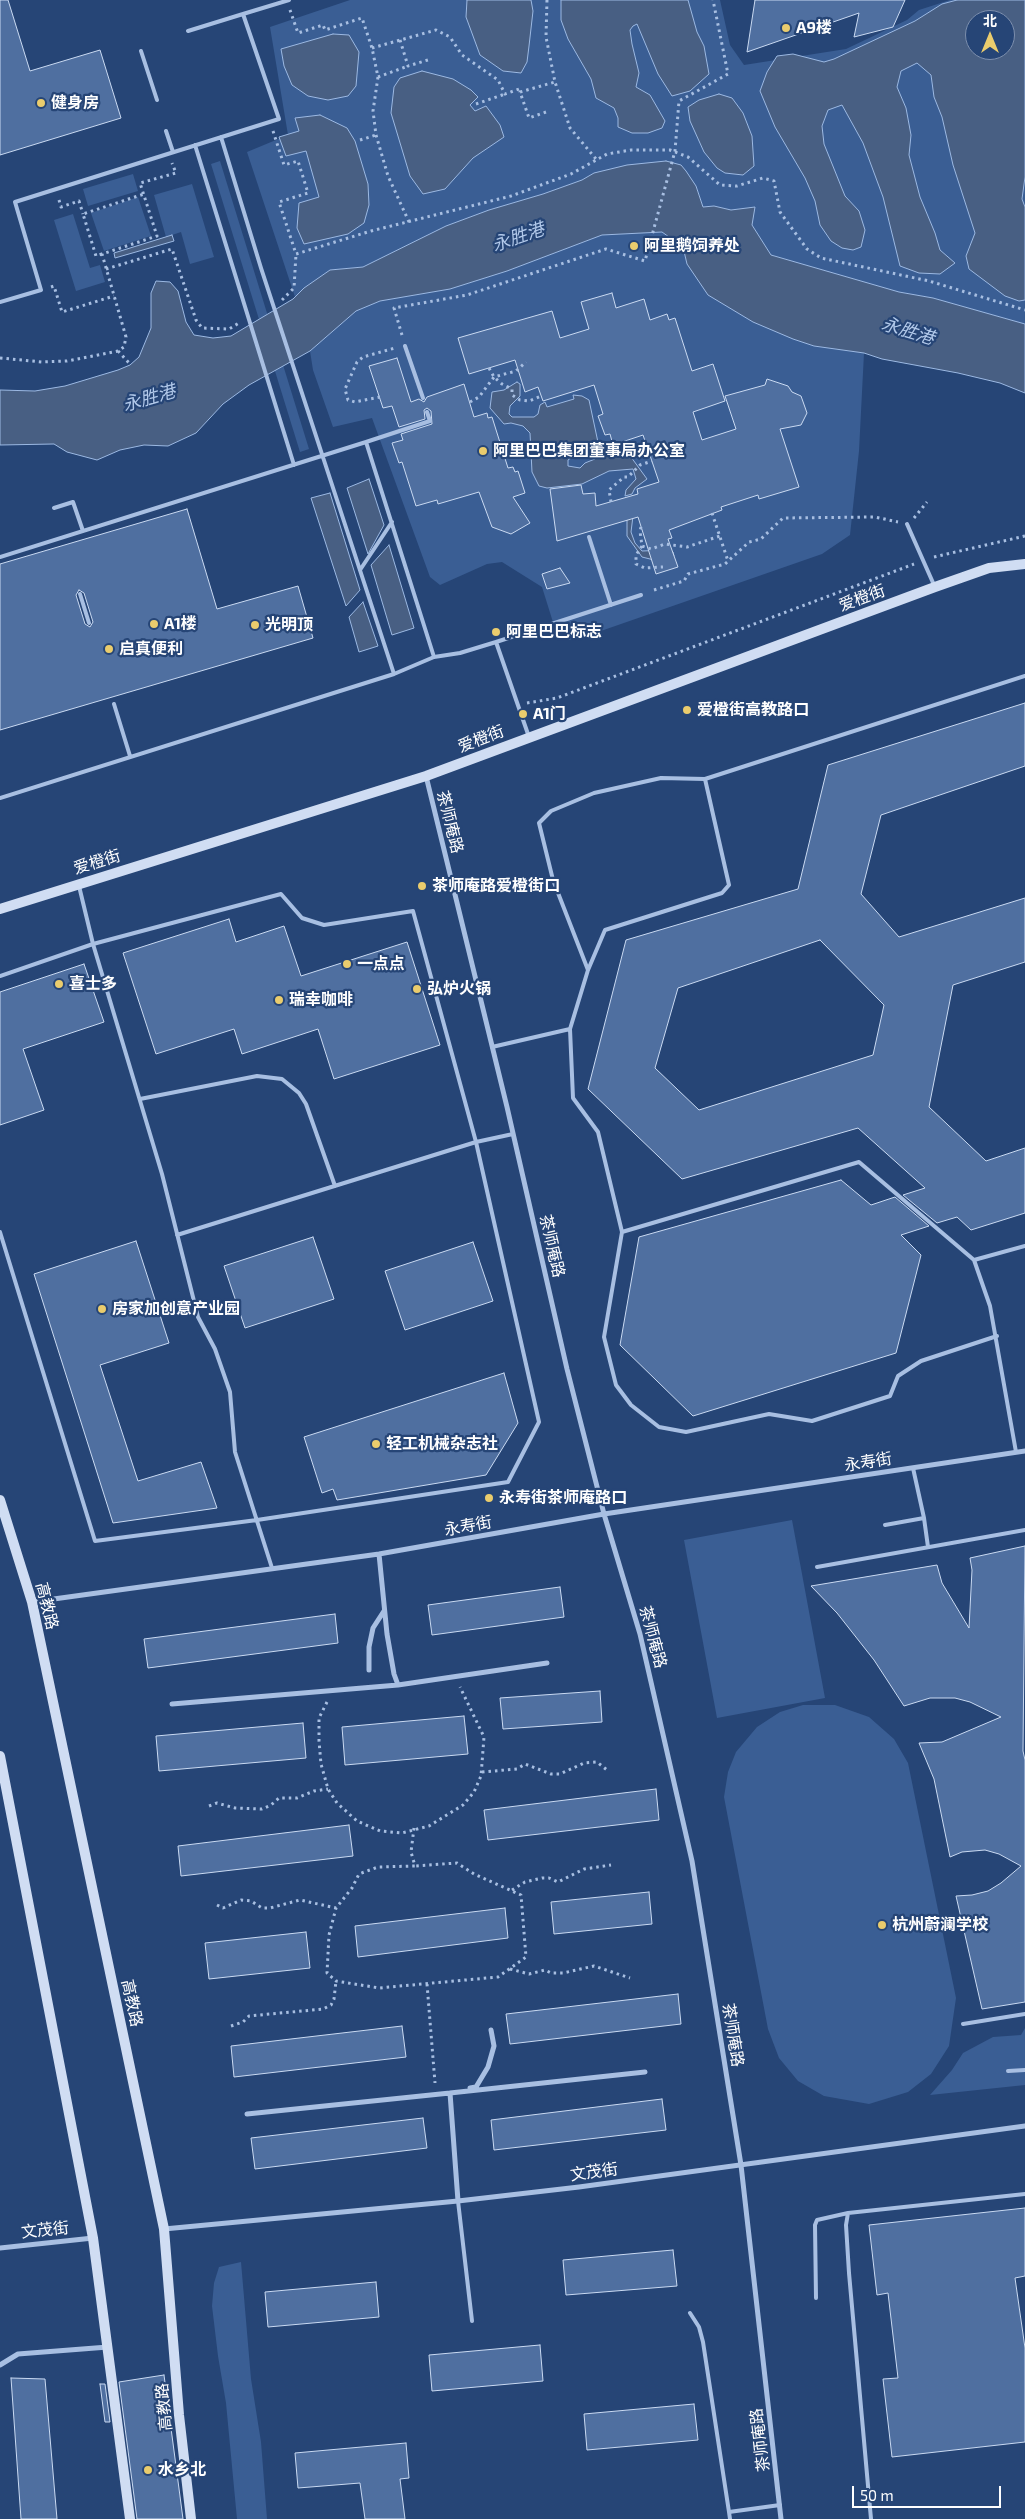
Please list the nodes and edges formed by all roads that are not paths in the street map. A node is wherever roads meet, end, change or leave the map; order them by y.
1 (289, 0) edge
2 (243, 14) junction
3 (188, 31) dead end
4 (141, 51) dead end
5 (157, 100) dead end
6 (166, 131) dead end
7 (221, 137) junction
8 (195, 145) junction
9 (173, 152) junction
10 (0, 302) edge
11 (405, 346) road end
12 (423, 398) dead end
13 (427, 412) dead end
14 (366, 442) junction
15 (322, 456) junction
16 (294, 465) junction
17 (54, 508) dead end
18 (392, 522) junction
19 (907, 524) road end
20 (83, 531) junction
21 (62, 537) junction
22 (589, 537) dead end
23 (64, 543) dead end
24 (0, 556) edge
25 (1025, 564) edge
26 (360, 570) junction
27 (935, 587) junction
28 (80, 594) dead end
29 (641, 595) dead end
30 (611, 605) junction
31 (89, 623) dead end
32 (496, 642) junction
33 (434, 657) junction
34 (394, 674) junction
35 (1025, 676) edge
36 (114, 704) dead end
37 (529, 736) junction
38 (130, 756) junction
39 (426, 776) junction
40 (705, 779) junction
41 (0, 798) edge
42 (78, 883) junction
43 (0, 909) edge
44 (93, 944) junction
45 (588, 970) junction
46 (0, 976) edge
47 (570, 1029) junction
48 (492, 1047) junction
49 (140, 1099) junction
50 (513, 1134) junction
51 (476, 1142) junction
52 (335, 1186) junction
53 (0, 1232) edge
54 (622, 1232) junction
55 (177, 1235) junction
56 (1025, 1246) edge
57 (974, 1260) junction
58 (997, 1336) junction
59 (1025, 1451) edge
60 (1016, 1452) junction
61 (913, 1468) junction
62 (0, 1500) edge
63 (604, 1514) junction
64 (924, 1518) junction
65 (257, 1520) junction
66 (884, 1525) dead end
67 (1025, 1530) edge
68 (928, 1547) junction
69 (379, 1554) junction
70 (817, 1567) dead end
71 (272, 1568) junction
72 (32, 1602) junction
73 (384, 1610) junction
74 (547, 1662) dead end
75 (369, 1670) dead end
76 (398, 1685) junction
77 (172, 1704) dead end
78 (0, 1756) edge
79 (1025, 2014) edge
80 (963, 2024) dead end
81 (491, 2030) dead end
82 (1025, 2070) edge
83 (1008, 2071) dead end
84 (645, 2072) dead end
85 (450, 2093) junction
86 (247, 2114) dead end
87 (1025, 2126) edge
88 (741, 2165) junction
89 (1025, 2194) edge
90 (458, 2201) junction
91 (848, 2213) junction
92 (164, 2229) junction
93 (93, 2238) junction
94 (0, 2248) edge
95 (816, 2298) dead end
96 (690, 2313) dead end
97 (472, 2321) dead end
98 (108, 2348) junction
99 (0, 2364) edge
100 (780, 2505) junction
101 (729, 2512) junction
102 (130, 2519) edge
103 (191, 2519) edge
104 (730, 2519) edge
105 (782, 2519) edge
106 (871, 2519) edge

1 - 2 lane
2 - 3 lane
2 - 7 lane
4 - 5 lane
6 - 9 lane
7 - 8 lane
7 - 15 lane
8 - 9 lane
8 - 16 lane
9 - 10 lane
11 - 12 lane
13 - 14 lane
14 - 15 lane
14 - 18 lane
15 - 16 lane
15 - 26 lane
16 - 20 lane
17 - 20 lane
18 - 26 lane
18 - 33 lane
19 - 27 lane
20 - 21 lane
21 - 23 lane
21 - 24 lane
22 - 30 lane
25 - 27 main road, 爱橙街
26 - 34 lane
27 - 37 main road, 爱橙街
28 - 31 lane
29 - 30 lane
30 - 32 lane
32 - 33 lane
32 - 37 lane
33 - 34 lane
34 - 38 lane
35 - 40 lane
36 - 38 lane
37 - 39 main road, 爱橙街
38 - 41 lane
39 - 42 main road, 爱橙街
39 - 48 street, 茶师庵路
40 - 45 lane
40 - 45 lane
42 - 43 main road, 爱橙街
42 - 44 lane
44 - 46 lane
44 - 49 lane
44 - 51 lane
45 - 47 lane
47 - 48 lane
47 - 54 lane
48 - 50 street, 茶师庵路
49 - 52 lane
49 - 55 lane
50 - 51 lane
50 - 63 street, 茶师庵路
51 - 52 lane
51 - 65 lane
52 - 55 lane
53 - 65 lane
54 - 57 lane
54 - 58 lane
55 - 65 lane
56 - 57 lane
57 - 58 lane
58 - 60 lane
59 - 60 street, 永寿街
60 - 61 street, 永寿街
61 - 63 street, 永寿街
61 - 64 lane
62 - 72 main road, 高教路
63 - 69 street, 永寿街
63 - 88 street, 茶师庵路
64 - 66 lane
64 - 68 lane
65 - 71 lane
67 - 68 lane
68 - 70 lane
69 - 71 street, 永寿街
69 - 73 street
71 - 72 street, 永寿街
72 - 92 main road, 高教路
73 - 75 street
73 - 76 street
74 - 76 street
76 - 77 street
78 - 93 main road
79 - 80 lane
81 - 85 street
82 - 83 lane
84 - 85 street
85 - 86 street
85 - 90 street
87 - 88 street, 文茂街
88 - 90 street, 文茂街
88 - 100 street, 茶师庵路
89 - 91 lane
90 - 92 street, 文茂街
90 - 97 lane
91 - 95 lane
91 - 106 lane
92 - 103 main road, 高教路
93 - 94 street, 文茂街
93 - 98 main road
96 - 101 lane
98 - 99 street
98 - 102 main road
100 - 101 lane
100 - 105 street, 茶师庵路
101 - 104 lane

